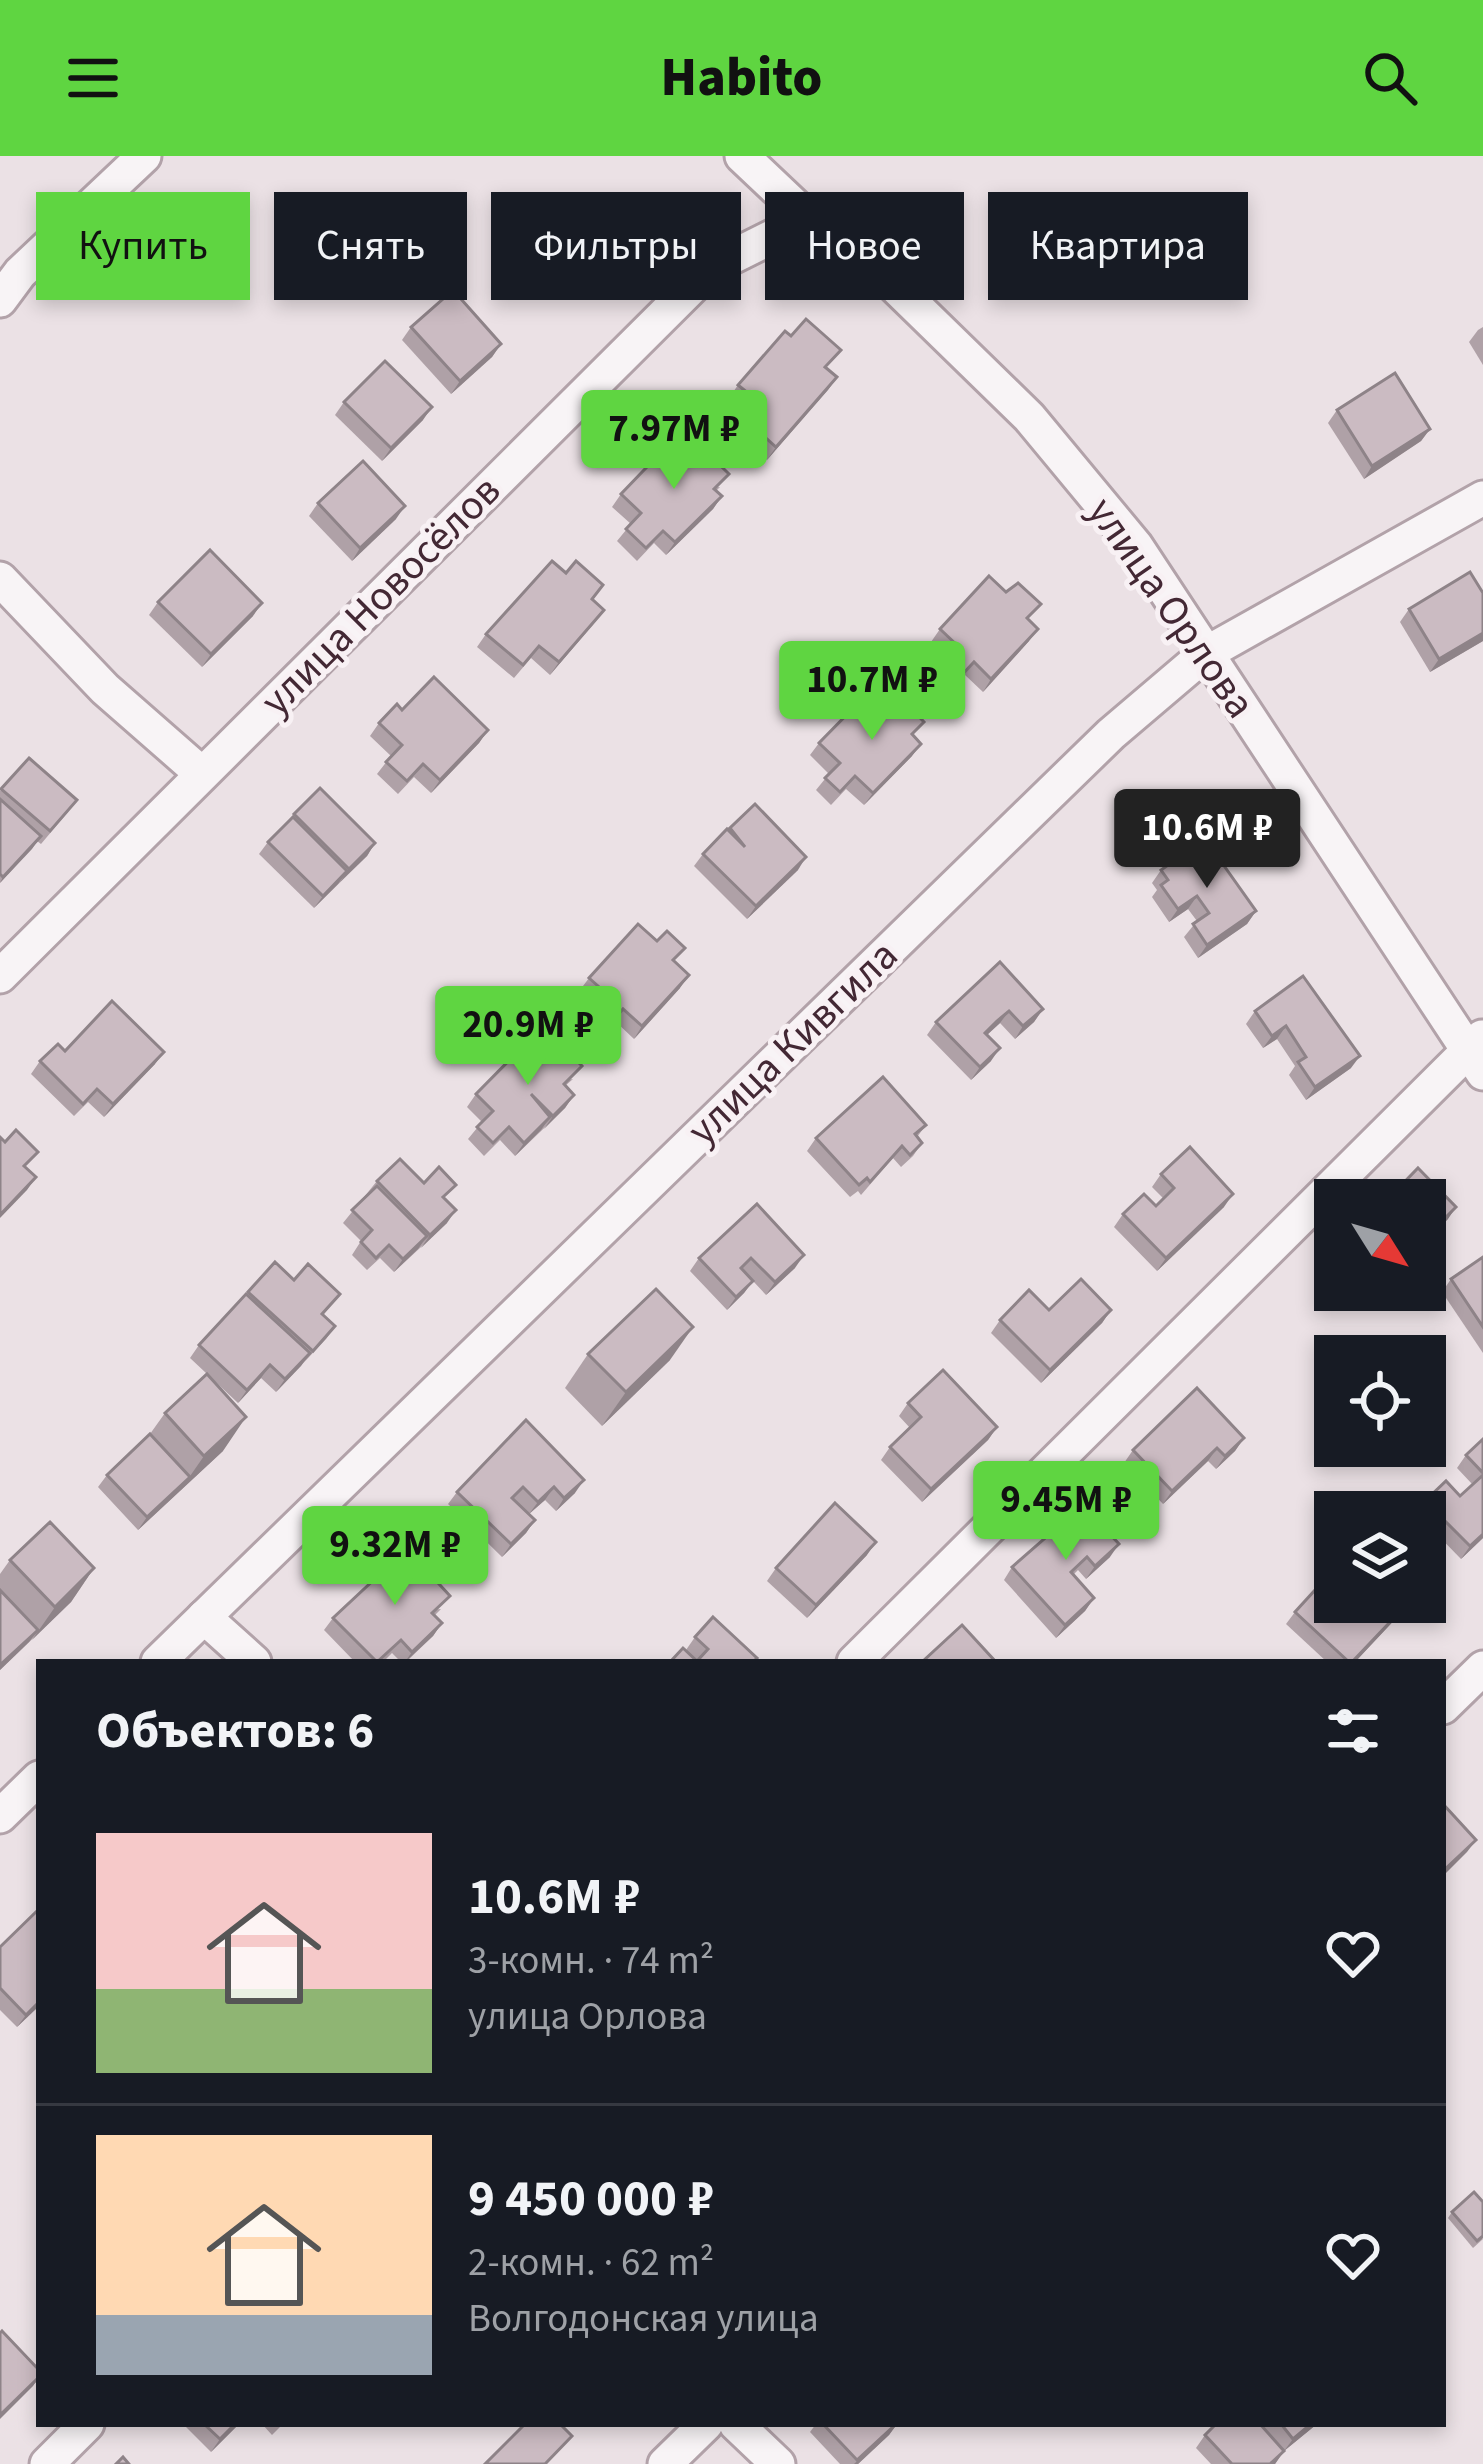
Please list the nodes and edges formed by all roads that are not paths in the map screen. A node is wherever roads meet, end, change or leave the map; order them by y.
1 (144, 156) edge
2 (742, 156) edge
3 (780, 192) edge
4 (765, 240) edge
5 (0, 300) edge
6 (909, 300) edge
7 (1483, 498) edge
8 (0, 579) edge
9 (1205, 653) junction
10 (202, 774) junction
11 (0, 976) edge
12 (1478, 1053) edge
13 (204, 1617) junction
14 (161, 1659) edge
15 (251, 1659) edge
16 (857, 1659) edge
17 (1483, 1668) edge
18 (1446, 1704) edge
19 (36, 1781) edge
20 (0, 1816) edge
21 (84, 2427) edge
22 (703, 2427) edge
23 (739, 2427) edge
24 (47, 2464) edge
25 (665, 2464) edge
26 (778, 2464) edge

1 - 5 street
2 - 3 street
4 - 10 street, улица Новосёлов
6 - 9 street, улица Орлова
7 - 9 street, улица Кивгила
8 - 10 street
9 - 12 street, улица Орлова
9 - 13 street, улица Кивгила
10 - 11 street, улица Новосёлов
12 - 16 street
13 - 14 street, улица Кивгила
13 - 15 street
17 - 18 street
19 - 20 street
21 - 24 street
22 - 25 street
23 - 26 street

